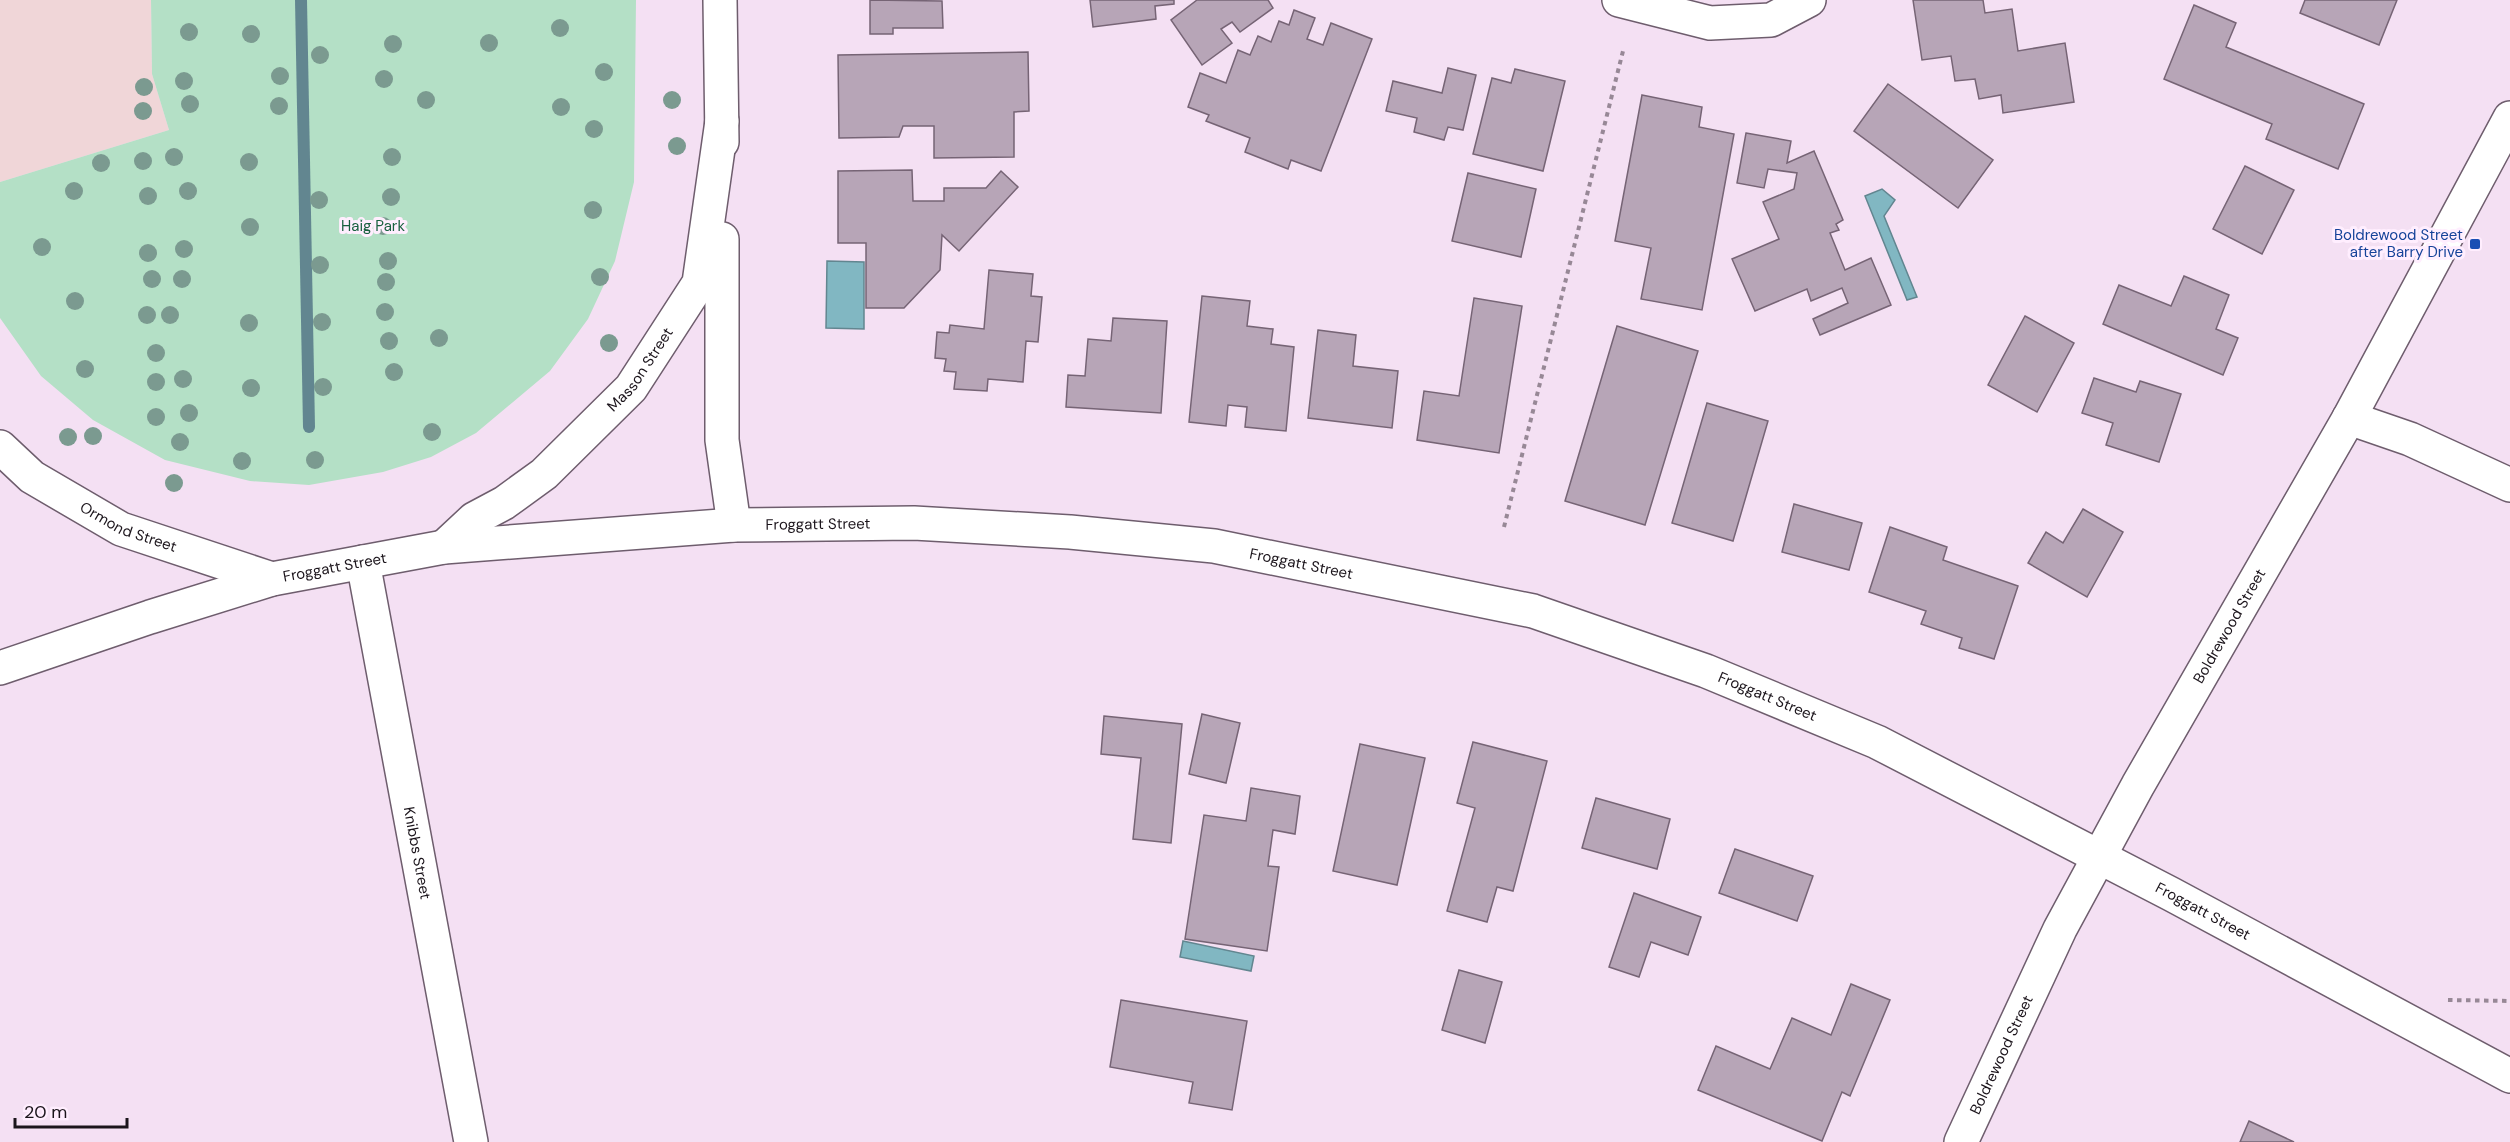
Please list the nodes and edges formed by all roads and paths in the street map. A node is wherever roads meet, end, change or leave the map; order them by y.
1 (720, 0) edge
2 (1619, 0) edge
3 (1809, 0) edge
4 (1624, 47) dead end
5 (2510, 118) edge
6 (722, 121) junction
7 (2349, 418) junction
8 (0, 447) edge
9 (2510, 485) edge
10 (734, 525) junction
11 (1504, 527) dead end
12 (444, 547) junction
13 (363, 562) junction
14 (272, 579) junction
15 (0, 668) edge
16 (2099, 856) junction
17 (2437, 999) dead end
18 (2510, 1001) edge
19 (2510, 1076) edge
20 (471, 1142) edge
21 (1961, 1142) edge

1 - 6 street, Masson Street
2 - 3 street
4 - 11 path
5 - 7 street, Boldrewood Street
6 - 10 street, Masson Street
6 - 12 street, Masson Street
7 - 9 street
7 - 16 street, Boldrewood Street
8 - 14 street, Ormond Street
10 - 12 street, Froggatt Street
10 - 16 street, Froggatt Street
12 - 13 street, Froggatt Street
13 - 14 street, Froggatt Street
13 - 20 street, Knibbs Street
14 - 15 street, Froggatt Street
16 - 19 street, Froggatt Street
16 - 21 street, Boldrewood Street
17 - 18 path

